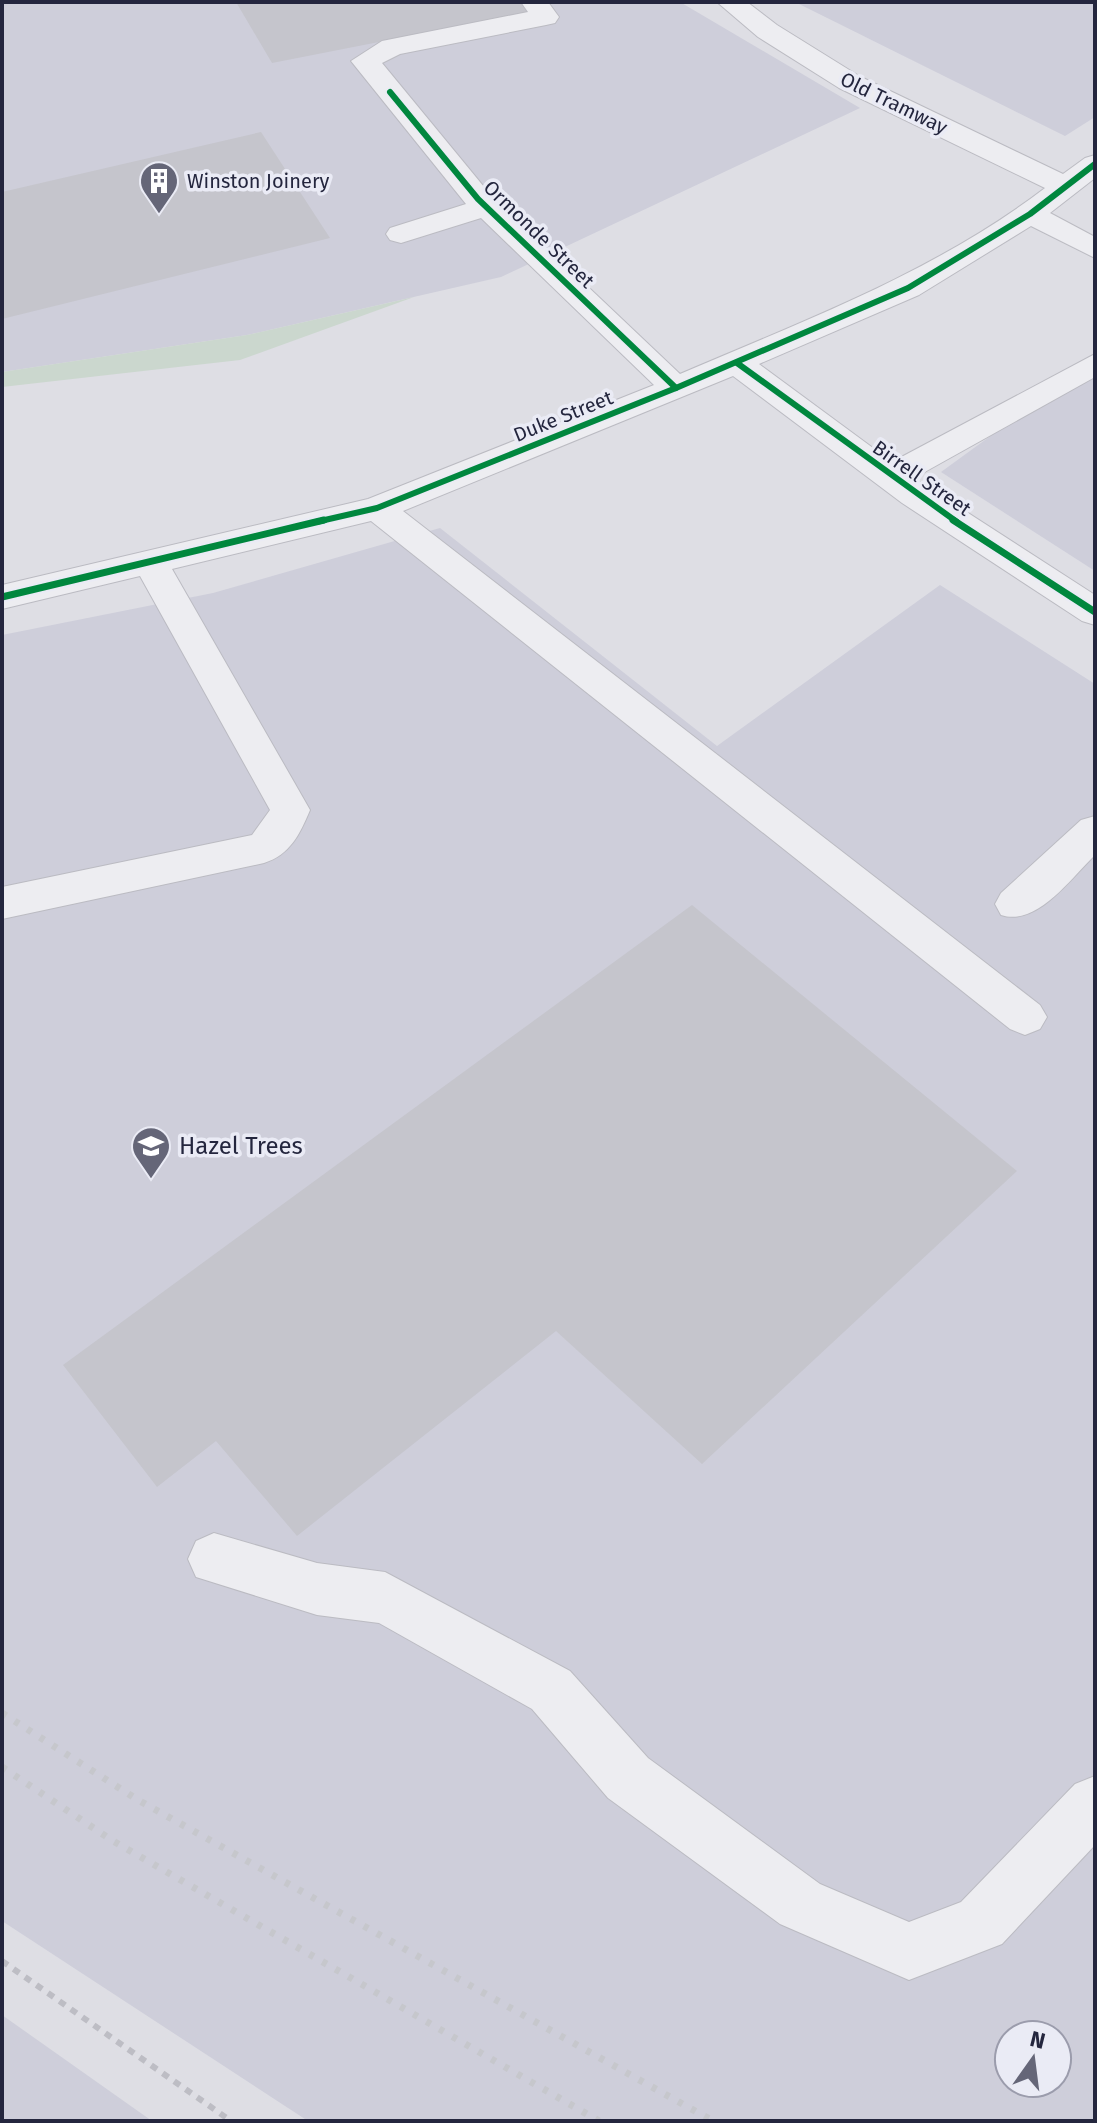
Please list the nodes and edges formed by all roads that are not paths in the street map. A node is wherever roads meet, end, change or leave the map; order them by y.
1 (534, 2) edge
2 (742, 5) edge
3 (1095, 164) edge
4 (1067, 187) junction
5 (486, 207) junction
6 (1030, 214) junction
7 (401, 234) dead end
8 (1095, 249) edge
9 (737, 363) junction
10 (1095, 364) edge
11 (676, 388) junction
12 (890, 477) junction
13 (377, 508) junction
14 (151, 564) junction
15 (2, 597) edge
16 (1095, 612) edge
17 (1095, 831) edge
18 (2, 903) edge
19 (1016, 904) dead end
20 (1025, 1017) dead end
21 (214, 1559) dead end
22 (1095, 1804) edge

1 - 5 street, Ormonde Street
2 - 4 street, Old Tramway
3 - 4 street, Duke Street
4 - 6 street, Duke Street
5 - 7 street
5 - 11 street, Ormonde Street
6 - 8 street
6 - 9 street, Duke Street
9 - 11 street, Duke Street
9 - 12 street, Birrell Street
10 - 12 street
11 - 13 street, Duke Street
12 - 16 street, Birrell Street
13 - 14 street, Duke Street
13 - 20 street
14 - 15 street, Duke Street
14 - 18 street
17 - 19 street
21 - 22 street

